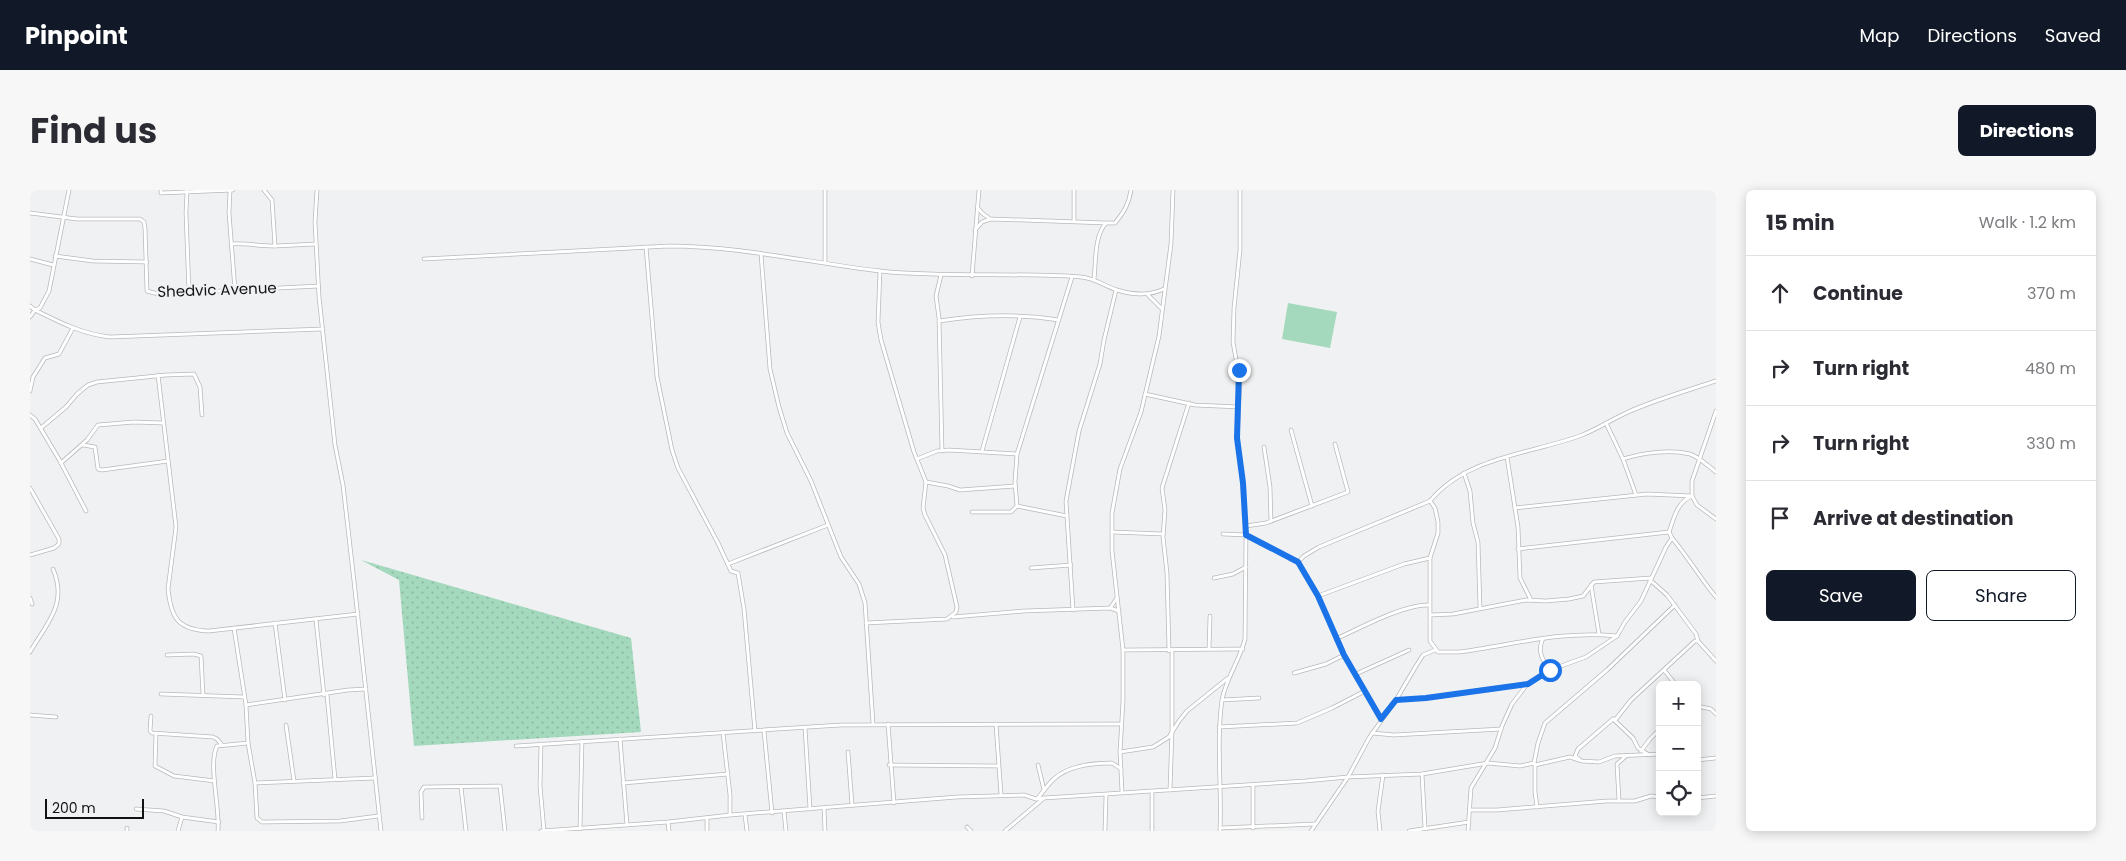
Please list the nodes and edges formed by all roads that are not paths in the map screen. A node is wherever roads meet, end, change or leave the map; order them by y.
1 (69, 190) edge
2 (161, 190) edge
3 (231, 190) edge
4 (264, 190) edge
5 (317, 190) edge
6 (825, 190) edge
7 (979, 190) edge
8 (1074, 190) edge
9 (1131, 190) edge
10 (1173, 190) edge
11 (1240, 190) edge
12 (187, 191) edge
13 (978, 207) junction
14 (30, 213) edge
15 (63, 217) junction
16 (991, 219) junction
17 (1074, 221) junction
18 (1106, 223) junction
19 (975, 230) junction
20 (231, 244) junction
21 (316, 244) junction
22 (275, 246) junction
23 (646, 247) junction
24 (761, 254) junction
25 (55, 256) junction
26 (30, 259) edge
27 (424, 259) dead end
28 (147, 262) junction
29 (825, 262) junction
30 (53, 265) junction
31 (880, 271) junction
32 (941, 274) junction
33 (972, 276) junction
34 (1072, 276) junction
35 (1094, 279) junction
36 (318, 286) junction
37 (1164, 289) junction
38 (235, 290) junction
39 (1116, 290) junction
40 (189, 292) junction
41 (1148, 295) junction
42 (30, 306) edge
43 (1162, 309) junction
44 (34, 310) junction
45 (30, 317) edge
46 (1020, 317) junction
47 (1059, 320) junction
48 (939, 321) junction
49 (73, 328) junction
50 (323, 329) junction
51 (158, 376) junction
52 (1716, 381) edge
53 (30, 391) edge
54 (1145, 394) junction
55 (1189, 402) junction
56 (1239, 407) junction
57 (1716, 411) edge
58 (30, 415) edge
59 (202, 416) dead end
60 (163, 423) junction
61 (1606, 424) junction
62 (41, 428) junction
63 (1291, 430) dead end
64 (1335, 444) dead end
65 (83, 445) junction
66 (1264, 447) dead end
67 (942, 451) junction
68 (982, 451) junction
69 (1017, 454) junction
70 (1507, 457) junction
71 (1623, 458) junction
72 (1698, 458) junction
73 (917, 459) junction
74 (168, 461) junction
75 (61, 463) junction
76 (1716, 472) edge
77 (1464, 473) junction
78 (926, 482) junction
79 (1015, 486) junction
80 (30, 488) edge
81 (1636, 496) junction
82 (1692, 496) junction
83 (1430, 501) junction
84 (1017, 506) junction
85 (1312, 506) junction
86 (1515, 508) junction
87 (86, 511) dead end
88 (972, 512) dead end
89 (1067, 516) junction
90 (1716, 518) edge
91 (1271, 521) junction
92 (828, 524) junction
93 (1246, 526) junction
94 (1112, 532) junction
95 (1669, 532) junction
96 (1163, 534) junction
97 (1223, 534) dead end
98 (1246, 535) junction
99 (1672, 538) junction
100 (1518, 549) junction
101 (30, 555) edge
102 (1430, 558) junction
103 (1298, 562) junction
104 (728, 564) junction
105 (1071, 566) junction
106 (1246, 567) junction
107 (1031, 568) dead end
108 (54, 569) dead end
109 (1214, 578) dead end
110 (1650, 579) junction
111 (1591, 585) junction
112 (1318, 596) junction
113 (1716, 597) edge
114 (30, 598) edge
115 (1118, 598) junction
116 (1531, 600) junction
117 (32, 604) dead end
118 (1429, 604) junction
119 (1675, 605) junction
120 (1110, 608) junction
121 (1480, 608) junction
122 (1073, 610) junction
123 (1119, 611) junction
124 (358, 614) junction
125 (1431, 615) junction
126 (1210, 616) dead end
127 (952, 617) junction
128 (316, 620) junction
129 (275, 623) junction
130 (866, 623) junction
131 (234, 628) junction
132 (1599, 634) junction
133 (1617, 636) junction
134 (1543, 638) junction
135 (1336, 639) junction
136 (1698, 641) junction
137 (1209, 649) junction
138 (1243, 649) junction
139 (1123, 650) junction
140 (1170, 650) junction
141 (1409, 650) dead end
142 (1435, 650) junction
143 (30, 652) edge
144 (167, 655) dead end
145 (1344, 655) junction
146 (1716, 661) edge
147 (1550, 670) junction
148 (1664, 670) junction
149 (1294, 674) dead end
150 (1356, 674) junction
151 (1230, 677) junction
152 (1673, 681) edge
153 (1528, 684) junction
154 (1226, 685) junction
155 (1218, 686) junction
156 (366, 690) junction
157 (1365, 691) junction
158 (161, 694) dead end
159 (203, 695) junction
160 (326, 695) junction
161 (244, 697) junction
162 (1259, 698) dead end
163 (285, 700) junction
164 (1222, 700) junction
165 (1396, 700) junction
166 (246, 705) junction
167 (1701, 707) edge
168 (1716, 714) edge
169 (30, 715) edge
170 (151, 716) dead end
171 (56, 717) dead end
172 (1381, 719) junction
173 (1613, 719) junction
174 (873, 724) junction
175 (888, 724) junction
176 (996, 724) junction
177 (1120, 724) junction
178 (286, 725) dead end
179 (1219, 727) junction
180 (806, 728) junction
181 (1501, 729) junction
182 (1172, 730) junction
183 (755, 731) junction
184 (764, 731) junction
185 (723, 733) junction
186 (1372, 733) junction
187 (156, 734) junction
188 (1656, 734) edge
189 (620, 739) junction
190 (582, 741) junction
191 (248, 743) junction
192 (541, 744) junction
193 (222, 745) junction
194 (516, 746) dead end
195 (1641, 751) junction
196 (848, 752) dead end
197 (1120, 752) junction
198 (1627, 755) junction
199 (1656, 755) edge
200 (1575, 756) junction
201 (1650, 756) junction
202 (1570, 757) junction
203 (1716, 758) edge
204 (1701, 760) edge
205 (1582, 761) junction
206 (1488, 763) junction
207 (1535, 764) junction
208 (889, 765) junction
209 (1038, 765) dead end
210 (998, 766) junction
211 (1121, 769) junction
212 (728, 774) junction
213 (1422, 774) junction
214 (1383, 775) junction
215 (1348, 777) junction
216 (375, 778) junction
217 (335, 779) junction
218 (216, 781) junction
219 (294, 781) junction
220 (255, 783) junction
221 (623, 783) junction
222 (1253, 785) junction
223 (1220, 786) junction
224 (461, 787) junction
225 (1170, 790) junction
226 (1044, 791) junction
227 (1152, 791) junction
228 (1122, 792) junction
229 (1001, 795) junction
230 (1106, 795) junction
231 (1716, 796) edge
232 (1656, 797) edge
233 (1044, 798) junction
234 (1701, 798) edge
235 (1036, 799) junction
236 (1619, 801) junction
237 (894, 803) junction
238 (852, 805) junction
239 (1538, 807) junction
240 (824, 808) junction
241 (136, 809) dead end
242 (810, 809) junction
243 (1470, 810) junction
244 (784, 812) junction
245 (772, 813) junction
246 (730, 815) junction
247 (746, 815) junction
248 (378, 816) junction
249 (182, 817) junction
250 (422, 818) dead end
251 (707, 818) junction
252 (219, 822) junction
253 (668, 822) junction
254 (1469, 822) junction
255 (1316, 824) junction
256 (627, 826) junction
257 (967, 827) dead end
258 (1254, 828) junction
259 (1425, 828) junction
260 (580, 829) junction
261 (1262, 829) edge
262 (572, 830) edge
263 (1220, 830) edge
264 (178, 831) edge
265 (218, 831) edge
266 (381, 831) edge
267 (466, 831) edge
268 (505, 831) edge
269 (542, 831) edge
270 (669, 831) edge
271 (707, 831) edge
272 (747, 831) edge
273 (786, 831) edge
274 (825, 831) edge
275 (971, 831) edge
276 (1006, 831) edge
277 (1105, 831) edge
278 (1152, 831) edge
279 (1311, 831) edge
280 (1380, 831) edge
281 (1409, 831) edge
282 (1468, 831) edge

1 - 15 street
2 - 12 street
3 - 12 street
3 - 20 street
4 - 22 street
5 - 21 street
6 - 29 street
7 - 13 street
8 - 17 street
9 - 18 street
10 - 37 street
11 - 56 street
12 - 40 street
13 - 16 street
13 - 19 street
14 - 15 street
15 - 25 street
15 - 28 street, Shedvic Avenue
16 - 17 street
16 - 19 street
17 - 18 street
18 - 35 street
19 - 33 street
20 - 22 street
20 - 38 street
21 - 22 street
21 - 36 street
23 - 24 street
23 - 27 street
23 - 104 street
24 - 29 street
24 - 92 street
25 - 28 street
25 - 30 street
26 - 30 street
28 - 40 street, Shedvic Avenue
29 - 31 street
30 - 44 street
31 - 32 street
31 - 73 street
32 - 33 street
32 - 48 street
33 - 34 street
34 - 35 street
34 - 47 street
35 - 39 street
36 - 38 street, Shedvic Avenue
36 - 50 street
37 - 41 street
37 - 43 street
38 - 40 street, Shedvic Avenue
39 - 41 street
39 - 89 street
41 - 43 street
42 - 44 street
43 - 54 street
44 - 45 street
44 - 49 street
46 - 47 street
46 - 48 street
46 - 68 street
47 - 69 street
48 - 67 street
49 - 50 street
49 - 53 street
50 - 124 street
51 - 59 street
51 - 60 street
51 - 62 street
52 - 61 street
54 - 55 street
54 - 94 street
55 - 56 street
55 - 96 street
56 - 93 street
57 - 72 street
58 - 62 street
60 - 65 street
60 - 74 street
61 - 70 street
61 - 71 street
62 - 75 street
63 - 85 street
64 - 85 street
65 - 74 street
65 - 75 street
66 - 91 street
67 - 68 street
67 - 73 street
68 - 69 street
69 - 79 street
70 - 77 street
70 - 86 street
71 - 72 street
71 - 81 street
72 - 76 street
72 - 82 street
73 - 78 street
74 - 131 street
75 - 87 street
77 - 83 street
77 - 121 street
78 - 79 street
78 - 127 street
79 - 84 street
80 - 101 street
81 - 82 street
81 - 86 street
82 - 90 street
82 - 95 street
83 - 102 street
83 - 103 street
84 - 88 street
84 - 89 street
85 - 91 street
86 - 100 street
89 - 105 street
91 - 93 street
92 - 104 street
92 - 130 street
93 - 98 street
94 - 96 street
94 - 115 street
95 - 99 street
95 - 100 street
96 - 140 street
97 - 98 street
98 - 103 street
98 - 106 street
99 - 110 street
99 - 113 street
100 - 116 street
102 - 112 street
102 - 118 street
103 - 112 street
104 - 183 street
105 - 107 street
105 - 122 street
106 - 109 street
106 - 138 street
108 - 143 street
110 - 111 street
110 - 119 street
110 - 133 street
111 - 116 street
111 - 132 street
112 - 135 street
114 - 117 street
115 - 120 street
115 - 123 street
116 - 121 street
118 - 125 street
118 - 135 street
119 - 136 street
119 - 207 street
120 - 122 street
120 - 123 street
121 - 125 street
122 - 127 street
123 - 139 street
124 - 128 street
124 - 156 street
125 - 142 street
126 - 137 street
127 - 130 street
128 - 129 street
128 - 160 street
129 - 131 street
129 - 163 street
130 - 174 street
131 - 161 street
132 - 133 street
132 - 134 street
133 - 147 street
134 - 142 street
134 - 147 street
135 - 145 street
136 - 146 street
136 - 148 street
137 - 138 street
137 - 140 street
138 - 151 street
139 - 140 street
139 - 177 street
140 - 182 street
141 - 150 street
142 - 165 street
144 - 159 street
145 - 149 street
145 - 150 street
147 - 153 street
148 - 152 street
148 - 173 street
150 - 157 street
151 - 154 street
151 - 155 street
153 - 165 street
153 - 181 street
154 - 155 street
154 - 164 street
155 - 182 street
156 - 160 street
156 - 216 street
157 - 172 street
157 - 179 street
158 - 159 street
159 - 161 street
160 - 163 street
160 - 217 street
161 - 166 street
162 - 164 street
163 - 166 street
164 - 179 street
165 - 172 street
166 - 191 street
167 - 168 street
169 - 171 street
170 - 187 street
172 - 186 street
173 - 195 street
173 - 200 street
174 - 175 street
174 - 180 street
175 - 176 street
175 - 208 street
176 - 177 street
176 - 210 street
177 - 197 street
178 - 219 street
179 - 223 street
180 - 184 street
180 - 242 street
181 - 186 street
181 - 206 street
182 - 197 street
182 - 225 street
183 - 184 street
183 - 185 street
184 - 245 street
185 - 189 street
185 - 212 street
186 - 215 street
187 - 193 street
187 - 218 street
188 - 195 street
189 - 190 street
189 - 221 street
190 - 192 street
190 - 260 street
191 - 193 street
191 - 220 street
192 - 194 street
192 - 269 street
193 - 218 street
195 - 201 street
196 - 238 street
197 - 211 street
198 - 201 street
198 - 205 street
198 - 236 street
199 - 201 street
200 - 202 street
200 - 205 street
202 - 205 street
202 - 207 street
203 - 204 street
206 - 207 street
206 - 213 street
206 - 243 street
207 - 239 street
208 - 210 street
208 - 237 street
209 - 226 street
210 - 229 street
211 - 226 street
211 - 228 street
212 - 221 street
212 - 246 street
213 - 214 street
213 - 259 street
214 - 215 street
214 - 280 street
215 - 222 street
215 - 255 street
216 - 217 street
216 - 248 street
217 - 219 street
218 - 252 street
219 - 220 street
220 - 248 street
221 - 256 street
222 - 223 street
222 - 258 street
223 - 225 street
223 - 263 street
224 - 250 street
224 - 267 street
224 - 268 street
225 - 227 street
226 - 235 street
227 - 228 street
227 - 278 street
228 - 230 street
229 - 235 street
229 - 237 street
230 - 233 street
230 - 277 street
231 - 234 street
232 - 236 street
233 - 235 street
233 - 276 street
236 - 239 street
237 - 238 street
238 - 240 street
239 - 243 street
240 - 242 street
240 - 274 street
241 - 249 street
242 - 244 street
243 - 254 street
244 - 245 street
244 - 273 street
245 - 247 street
246 - 247 street
246 - 251 street
247 - 272 street
248 - 266 street
249 - 252 street
249 - 264 street
251 - 253 street
251 - 271 street
252 - 265 street
253 - 256 street
253 - 270 street
254 - 259 street
254 - 282 street
255 - 261 street
255 - 279 street
256 - 260 street
257 - 275 street
258 - 261 street
258 - 263 street
259 - 281 street
260 - 262 street
262 - 269 street

